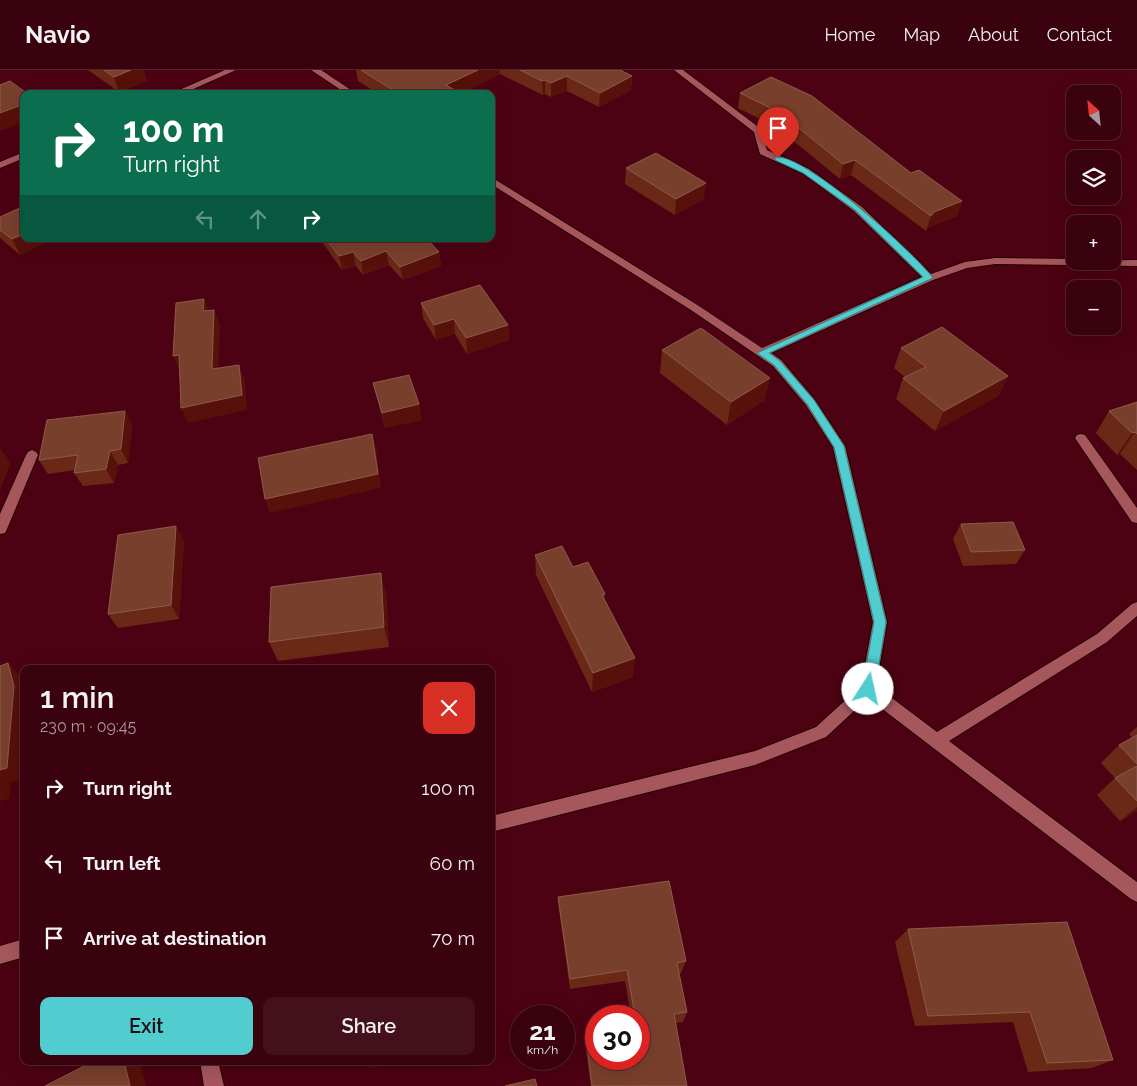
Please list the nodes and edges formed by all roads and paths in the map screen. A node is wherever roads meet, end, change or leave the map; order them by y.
1 (232, 70) edge
2 (315, 70) edge
3 (678, 70) edge
4 (184, 90) edge
5 (347, 90) edge
6 (20, 157) edge
7 (0, 165) edge
8 (495, 183) edge
9 (1137, 263) edge
10 (929, 278) junction
11 (761, 353) junction
12 (1081, 438) dead end
13 (32, 455) dead end
14 (1137, 518) edge
15 (0, 529) edge
16 (1137, 608) edge
17 (868, 689) junction
18 (936, 741) junction
19 (495, 823) edge
20 (1137, 893) edge
21 (20, 949) edge
22 (0, 955) edge
23 (210, 1065) edge
24 (214, 1086) edge

1 - 4 street
2 - 5 street
3 - 10 street
6 - 7 street
8 - 11 street
9 - 10 street
10 - 11 street
11 - 17 street
12 - 14 street
13 - 15 street
16 - 18 street
17 - 18 street
17 - 19 street
18 - 20 street
21 - 22 street
23 - 24 street

